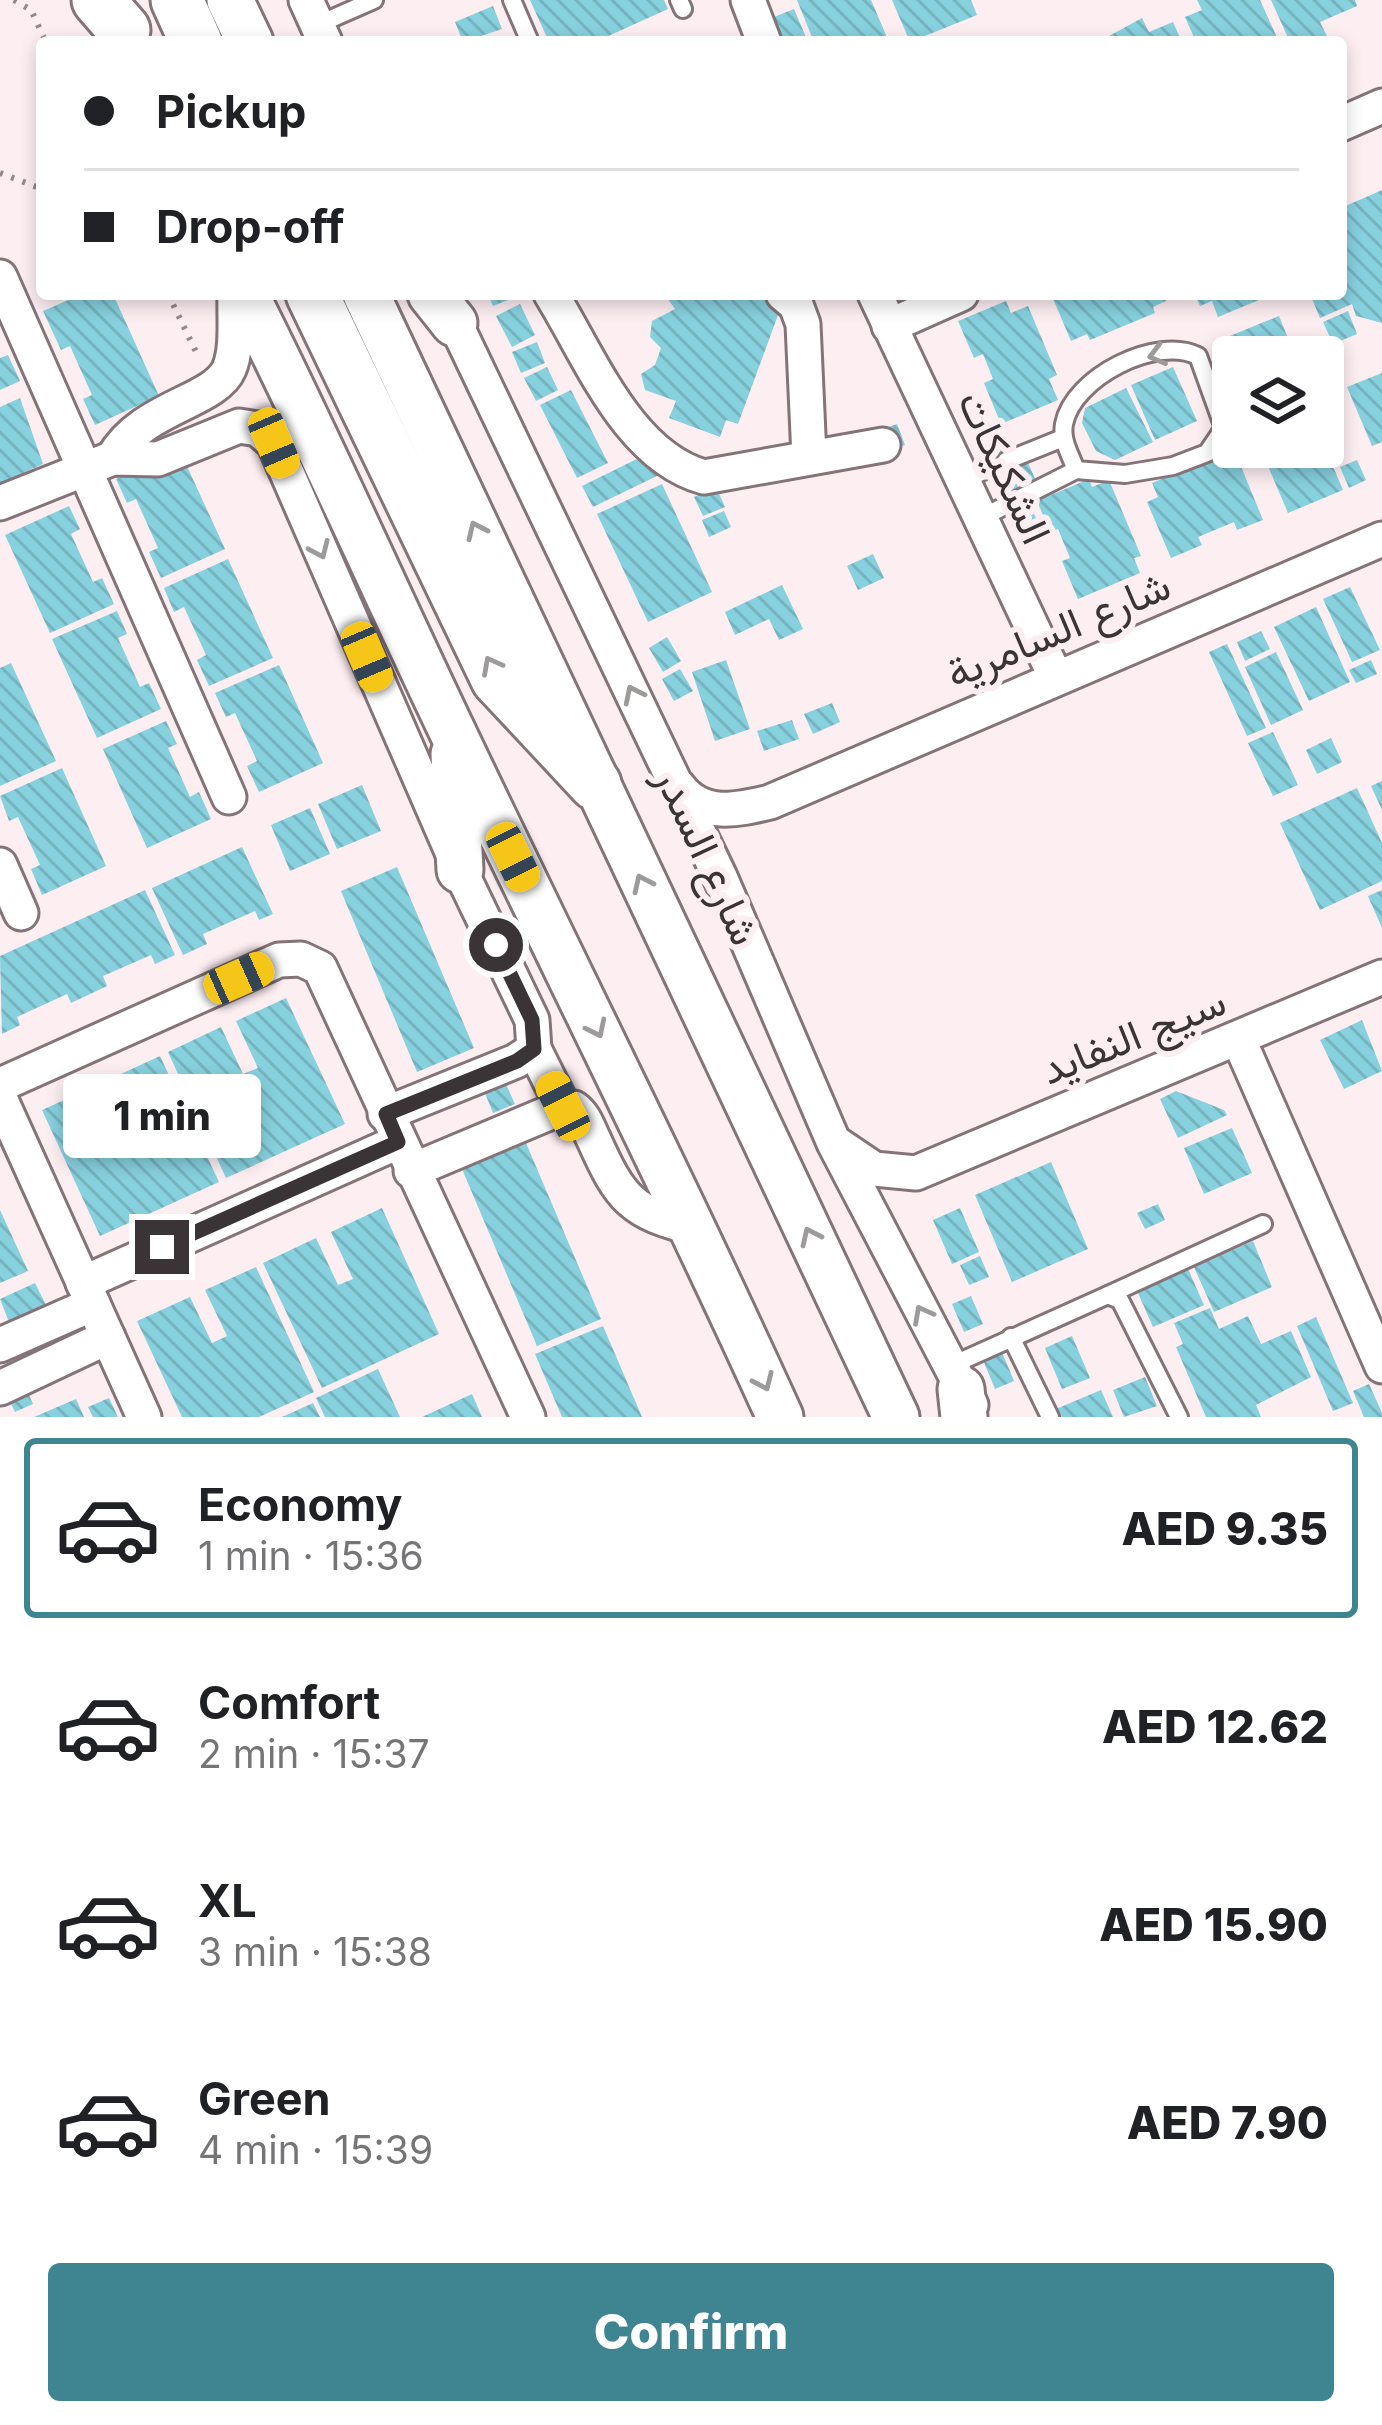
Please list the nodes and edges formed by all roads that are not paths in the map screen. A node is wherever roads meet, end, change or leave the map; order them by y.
1 (177, 0) edge
2 (230, 0) edge
3 (374, 0) edge
4 (512, 0) edge
5 (748, 0) edge
6 (316, 22) edge
7 (193, 36) edge
8 (247, 36) edge
9 (527, 36) edge
10 (762, 36) edge
11 (1382, 106) edge
12 (1347, 121) edge
13 (0, 277) edge
14 (235, 300) edge
15 (248, 300) edge
16 (315, 300) edge
17 (369, 300) edge
18 (555, 300) edge
19 (790, 300) edge
20 (878, 300) edge
21 (948, 300) edge
22 (442, 304) edge
23 (889, 326) junction
24 (935, 426) junction
25 (1063, 438) junction
26 (809, 457) junction
27 (99, 463) junction
28 (986, 470) junction
29 (1076, 470) junction
30 (0, 503) edge
31 (979, 519) junction
32 (1382, 538) edge
33 (1056, 678) junction
34 (453, 734) junction
35 (676, 783) junction
36 (595, 784) junction
37 (230, 797) dead end
38 (770, 802) junction
39 (0, 865) edge
40 (460, 870) junction
41 (720, 877) junction
42 (21, 913) dead end
43 (1382, 977) edge
44 (1239, 1040) junction
45 (534, 1049) junction
46 (0, 1085) edge
47 (0, 1099) edge
48 (563, 1106) junction
49 (398, 1142) junction
50 (834, 1143) junction
51 (916, 1173) junction
52 (1262, 1224) dead end
53 (694, 1228) junction
54 (891, 1256) junction
55 (88, 1293) junction
56 (1108, 1294) junction
57 (108, 1337) junction
58 (1011, 1337) junction
59 (0, 1345) edge
60 (1382, 1366) edge
61 (0, 1388) edge
62 (963, 1397) edge
63 (144, 1417) edge
64 (528, 1417) edge
65 (780, 1417) edge
66 (896, 1417) edge
67 (1050, 1417) edge
68 (1179, 1417) edge

1 - 7 main road
2 - 8 main road
3 - 6 lane
4 - 9 lane
5 - 10 street
11 - 12 street
13 - 27 street
14 - 27 street
15 - 34 main road
36 -> 16 main road
36 -> 17 main road, شارع السدر
18 - 26 street
19 - 26 street
20 - 23 street, الشكيكات
21 - 23 street
35 -> 22 street, شارع السدر
23 - 24 street, الشكيكات
24 - 26 street
24 - 28 street, الشكيكات
25 - 28 lane
25 - 29 lane
29 -> 25 lane
27 - 30 street
27 - 37 street
27 -> 40 street
28 - 31 street, الشكيكات
29 - 31 lane
31 - 33 street, الشكيكات
32 - 33 street, شارع السامرية
33 - 38 street, شارع السامرية
34 - 40 main road
34 -> 53 main road
35 - 38 street, شارع السامرية
35 - 41 street, شارع السدر
66 -> 36 main road, شارع السدر
38 - 41 street, شارع السامرية
39 - 42 street
40 - 45 street
41 - 50 street, شارع السدر
43 - 44 street, سيج النفايد
44 - 51 street, سيج النفايد
44 - 60 street
45 - 48 street
45 - 49 street
46 - 49 street
47 - 55 street
48 - 49 street
48 - 53 street
49 - 55 street
49 - 64 street
50 - 51 street
50 - 54 street, شارع السدر
51 - 54 street
52 - 56 lane
53 -> 65 main road
62 -> 54 street, شارع السدر
55 - 57 street
55 - 59 street
56 - 58 lane
56 - 68 lane
57 - 61 street
57 - 63 street
58 - 62 lane
58 - 67 lane

